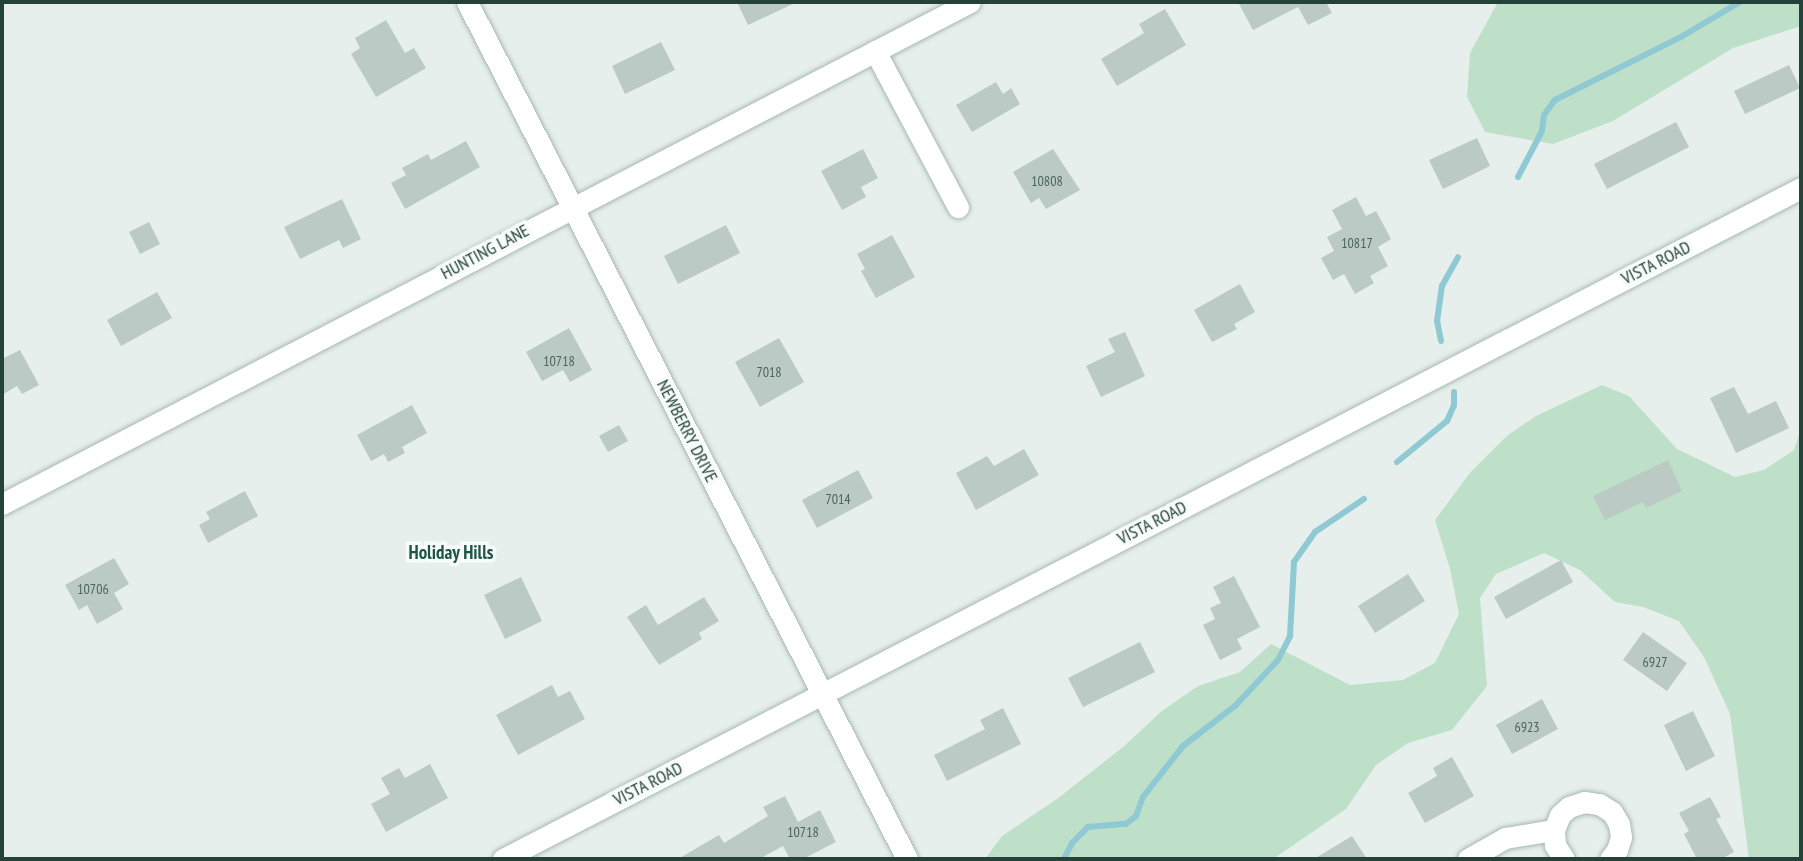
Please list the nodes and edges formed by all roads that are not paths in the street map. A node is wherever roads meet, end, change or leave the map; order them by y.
1 (467, 2) edge
2 (970, 2) edge
3 (875, 51) junction
4 (1801, 188) edge
5 (572, 207) junction
6 (958, 207) dead end
7 (2, 504) edge
8 (822, 694) junction
9 (1554, 830) junction
10 (503, 859) edge
11 (907, 859) edge
12 (1468, 859) edge
13 (1564, 859) edge
14 (1610, 859) edge

1 - 5 street, NEWBERRY DRIVE
2 - 3 street, HUNTING LANE
3 - 5 street, HUNTING LANE
3 - 6 street
4 - 8 street, VISTA ROAD
5 - 7 street, HUNTING LANE
5 - 8 street, NEWBERRY DRIVE
8 - 10 street, VISTA ROAD
8 - 11 street, NEWBERRY DRIVE
9 - 12 street
9 - 13 street
9 - 14 street

